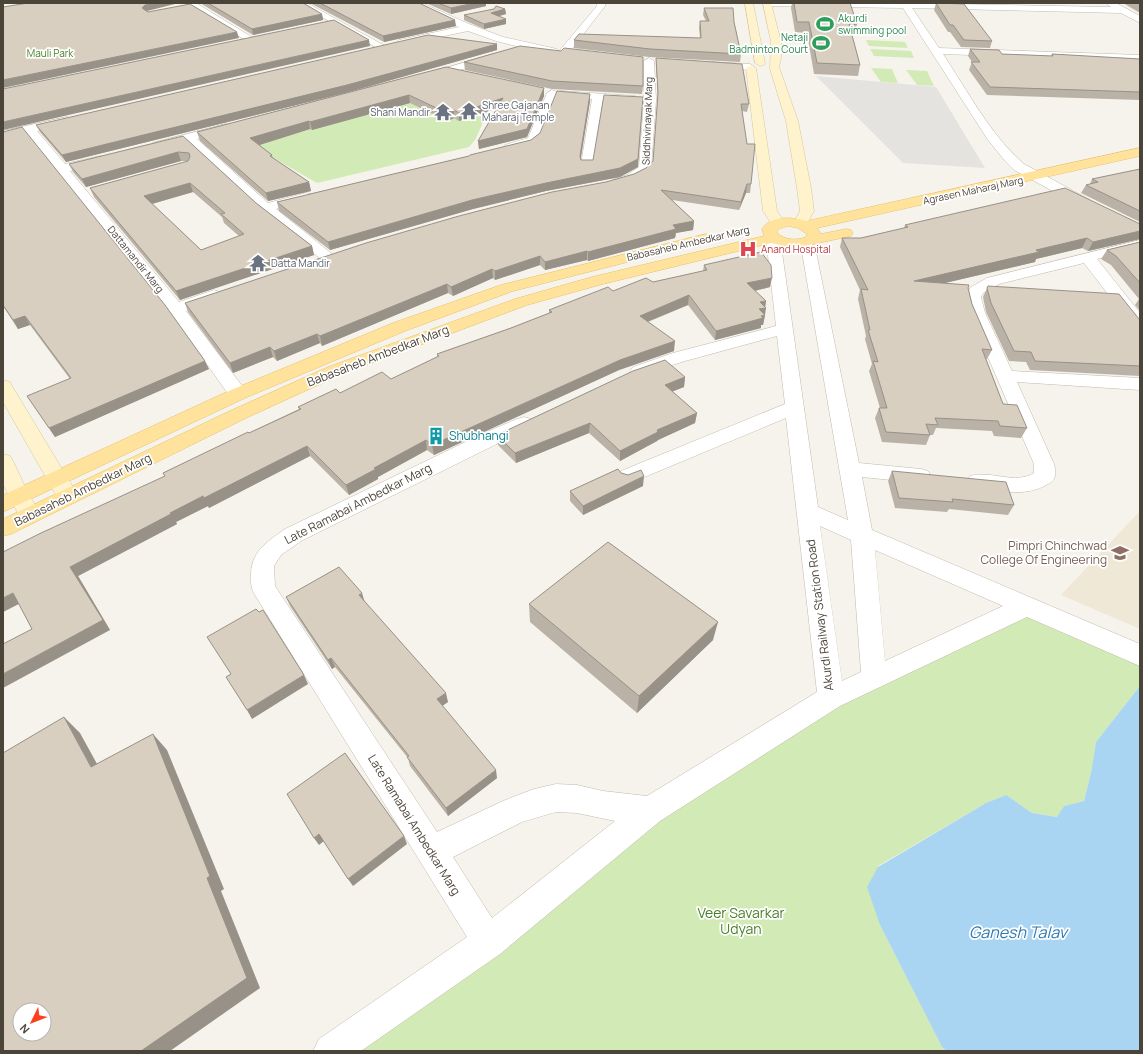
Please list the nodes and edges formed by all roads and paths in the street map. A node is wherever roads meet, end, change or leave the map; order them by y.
1 (301, 3) edge
2 (415, 3) edge
3 (601, 3) edge
4 (749, 3) edge
5 (767, 3) edge
6 (1110, 3) edge
7 (192, 4) edge
8 (907, 7) junction
9 (179, 8) edge
10 (1122, 10) junction
11 (464, 16) edge
12 (450, 19) junction
13 (1140, 20) edge
14 (336, 22) junction
15 (320, 25) edge
16 (467, 28) junction
17 (424, 31) edge
18 (447, 32) junction
19 (234, 43) edge
20 (382, 47) junction
21 (527, 47) junction
22 (367, 50) edge
23 (936, 50) junction
24 (564, 52) junction
25 (579, 54) edge
26 (1140, 58) edge
27 (649, 61) edge
28 (703, 64) edge
29 (754, 66) junction
30 (775, 68) junction
31 (448, 71) junction
32 (471, 76) edge
33 (416, 80) edge
34 (598, 97) junction
35 (650, 100) junction
36 (75, 118) edge
37 (240, 125) edge
38 (29, 129) junction
39 (3, 135) edge
40 (188, 138) junction
41 (144, 149) edge
42 (498, 150) edge
43 (1140, 152) edge
44 (114, 156) edge
45 (587, 164) edge
46 (62, 169) junction
47 (1074, 181) dead end
48 (1036, 183) junction
49 (608, 184) edge
50 (1052, 186) junction
51 (97, 190) edge
52 (82, 194) junction
53 (318, 194) edge
54 (1093, 206) edge
55 (265, 208) junction
56 (775, 229) junction
57 (860, 230) dead end
58 (805, 234) junction
59 (1140, 244) edge
60 (341, 253) edge
61 (327, 257) junction
62 (1087, 257) junction
63 (312, 262) edge
64 (229, 291) edge
65 (176, 309) junction
66 (1140, 324) edge
67 (784, 329) junction
68 (1005, 376) junction
69 (619, 379) edge
70 (1140, 384) edge
71 (3, 386) edge
72 (238, 394) junction
73 (793, 408) junction
74 (542, 415) edge
75 (3, 461) edge
76 (850, 469) junction
77 (628, 476) edge
78 (934, 477) edge
79 (57, 478) junction
80 (957, 480) edge
81 (68, 497) junction
82 (11, 500) edge
83 (808, 512) junction
84 (30, 515) junction
85 (3, 528) edge
86 (862, 535) junction
87 (1026, 606) junction
88 (1140, 655) edge
89 (874, 678) junction
90 (830, 698) junction
91 (650, 811) junction
92 (432, 851) junction
93 (488, 942) junction
94 (331, 1051) edge

1 - 14 street
2 - 12 street
3 - 24 street
4 - 29 main road
5 - 8 street
5 - 30 main road
6 - 10 street
7 - 9 street
7 - 19 street
8 - 10 street
8 - 23 street
10 - 13 street
11 - 12 street
12 - 16 street
14 - 15 street
14 - 20 street
16 - 18 street
16 - 21 street
17 - 18 street
18 - 20 street
20 - 22 street
21 - 24 street
21 - 31 street
23 - 26 street
23 - 48 street
24 - 25 street
27 - 35 street, Siddhivinayak Marg
28 - 29 street
29 - 30 main road
29 - 56 main road
30 - 58 main road
31 - 32 street
31 - 33 street
34 - 35 street
34 - 42 street
34 - 45 street
35 - 49 street, Siddhivinayak Marg
36 - 38 street
37 - 40 street
38 - 39 street
38 - 46 street, Dattamandir Marg
40 - 41 street
40 - 55 street
43 - 48 main road, Agrasen Maharaj Marg
44 - 46 street
46 - 52 street, Dattamandir Marg
47 - 50 main road, Agrasen Maharaj Marg
48 - 50 main road, Agrasen Maharaj Marg
48 - 58 main road, Agrasen Maharaj Marg
50 - 54 street
51 - 52 street
52 - 65 street, Dattamandir Marg
53 - 55 street
55 - 61 street
56 - 58 main road
56 - 58 main road
56 - 67 street, Akurdi Railway Station Road
56 - 72 main road, Babasaheb Ambedkar Marg
56 - 81 main road, Babasaheb Ambedkar Marg
57 - 58 main road
58 - 76 street
59 - 62 street
60 - 61 street
61 - 63 street
62 - 66 street
62 - 68 street
64 - 65 street
65 - 72 street, Dattamandir Marg
67 - 69 street
67 - 73 street, Akurdi Railway Station Road
68 - 70 street
68 - 80 street
71 - 79 main road
72 - 79 main road, Babasaheb Ambedkar Marg
73 - 77 street
73 - 83 street, Akurdi Railway Station Road
74 - 92 street, Late Ramabai Ambedkar Marg
75 - 82 main road
76 - 78 street
76 - 86 street
79 - 81 main road
79 - 82 main road, Babasaheb Ambedkar Marg
81 - 84 main road, Babasaheb Ambedkar Marg
82 - 84 main road
83 - 86 street
83 - 90 street, Akurdi Railway Station Road
84 - 85 main road, Babasaheb Ambedkar Marg
86 - 87 street
86 - 89 street
87 - 88 street
87 - 89 street, Akurdi Railway Station Road
89 - 90 street, Akurdi Railway Station Road
90 - 91 street
91 - 92 street
91 - 93 street
92 - 93 street, Late Ramabai Ambedkar Marg
93 - 94 street

